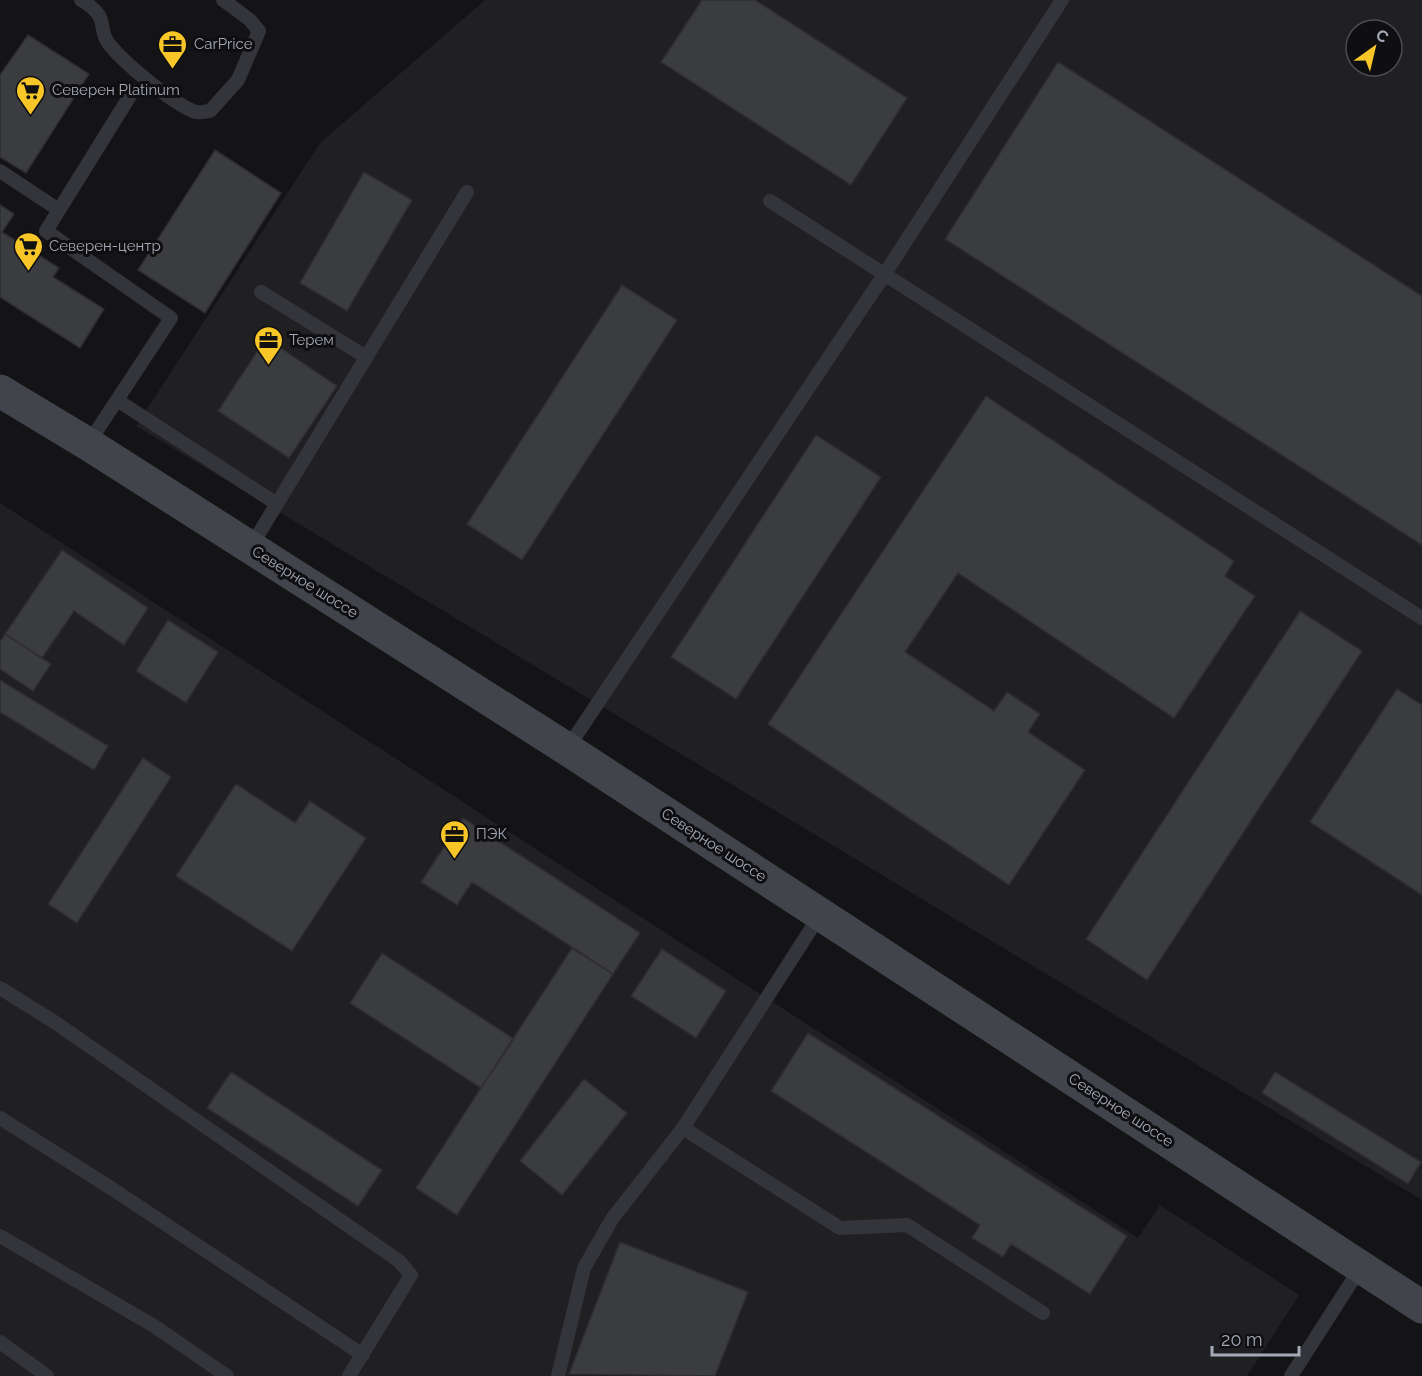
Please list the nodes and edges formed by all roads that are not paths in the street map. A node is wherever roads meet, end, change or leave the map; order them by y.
1 (223, 0) edge
2 (1062, 0) edge
3 (92, 2) edge
4 (134, 91) dead end
5 (0, 171) edge
6 (467, 192) dead end
7 (770, 201) dead end
8 (59, 210) junction
9 (884, 275) junction
10 (261, 292) dead end
11 (366, 357) junction
12 (0, 392) edge
13 (117, 400) junction
14 (88, 444) junction
15 (277, 504) junction
16 (250, 548) junction
17 (1422, 618) edge
18 (567, 749) junction
19 (820, 915) junction
20 (0, 988) edge
21 (0, 1118) edge
22 (683, 1128) junction
23 (0, 1236) edge
24 (1361, 1267) junction
25 (1422, 1307) edge
26 (1043, 1313) dead end
27 (0, 1342) edge
28 (363, 1355) junction
29 (47, 1376) edge
30 (227, 1376) edge
31 (349, 1376) edge
32 (558, 1376) edge
33 (1291, 1376) edge

1 - 3 lane
2 - 9 lane
4 - 8 lane
5 - 8 lane
6 - 11 lane
7 - 9 lane
8 - 13 lane
9 - 17 lane
9 - 18 lane
10 - 11 lane
11 - 15 lane
12 - 14 main road, Северное шоссе
13 - 14 lane
13 - 15 lane
14 - 16 main road, Северное шоссе
15 - 16 lane
16 - 18 main road, Северное шоссе
18 - 19 main road, Северное шоссе
19 - 22 lane
19 - 24 main road, Северное шоссе
20 - 28 lane
21 - 28 lane
22 - 26 lane
22 - 32 lane
23 - 30 lane
24 - 25 main road, Северное шоссе
24 - 33 lane
27 - 29 lane
28 - 31 lane

